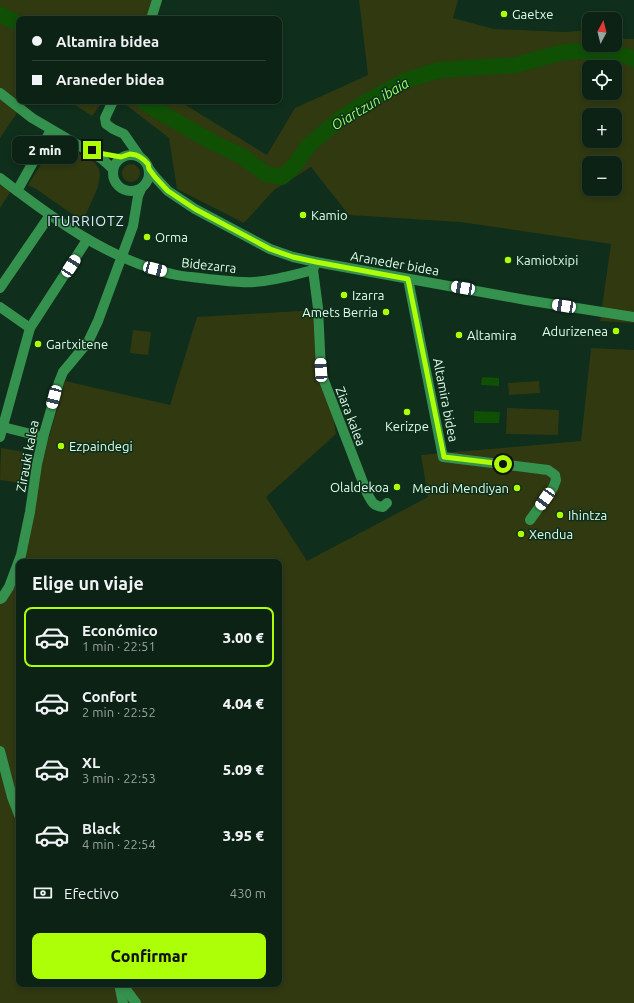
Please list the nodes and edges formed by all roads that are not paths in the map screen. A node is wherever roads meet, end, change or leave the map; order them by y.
1 (157, 0) edge
2 (152, 16) edge
3 (0, 93) edge
4 (111, 104) edge
5 (51, 130) junction
6 (129, 140) junction
7 (80, 146) junction
8 (124, 156) junction
9 (140, 157) junction
10 (113, 169) junction
11 (149, 169) junction
12 (0, 178) edge
13 (142, 188) junction
14 (123, 189) junction
15 (17, 191) junction
16 (168, 191) junction
17 (136, 212) junction
18 (50, 215) junction
19 (87, 239) junction
20 (121, 256) junction
21 (314, 266) junction
22 (408, 279) junction
23 (0, 288) edge
24 (0, 307) edge
25 (634, 317) edge
26 (30, 328) junction
27 (3, 427) junction
28 (43, 437) junction
29 (0, 438) edge
30 (388, 503) dead end
31 (530, 520) dead end
32 (20, 559) edge
33 (16, 570) edge
34 (0, 600) edge
35 (0, 751) edge
36 (16, 807) edge
37 (120, 987) edge
38 (124, 987) edge
39 (123, 1003) edge
40 (136, 1003) edge

1 - 2 street
3 - 5 street
4 - 6 street
5 - 7 street
5 - 15 street
6 - 8 street
6 - 9 street
7 - 8 street
7 - 10 street
8 - 9 street
8 - 10 street
9 - 11 street
10 - 14 street
11 - 13 street
11 - 16 street, Araneder bidea
12 - 15 street, Bidezarra
13 - 14 street
13 - 16 street, Araneder bidea
13 - 17 street, Zirauki kalea
14 - 17 street
15 - 18 street, Bidezarra
16 - 21 street, Araneder bidea
17 - 20 street, Zirauki kalea
18 - 19 street, Bidezarra
18 - 23 street
19 - 20 street, Bidezarra
19 - 26 street
20 - 21 street, Bidezarra
20 - 28 street, Zirauki kalea
21 - 22 street, Araneder bidea
21 - 30 street, Ziara kalea
22 - 25 street, Araneder bidea
22 - 31 street, Altamira bidea
24 - 26 street
26 - 27 street
27 - 28 street
27 - 29 street
28 - 32 street, Zirauki kalea
33 - 34 street, Zirauki kalea
35 - 36 street
37 - 39 street
38 - 40 street

